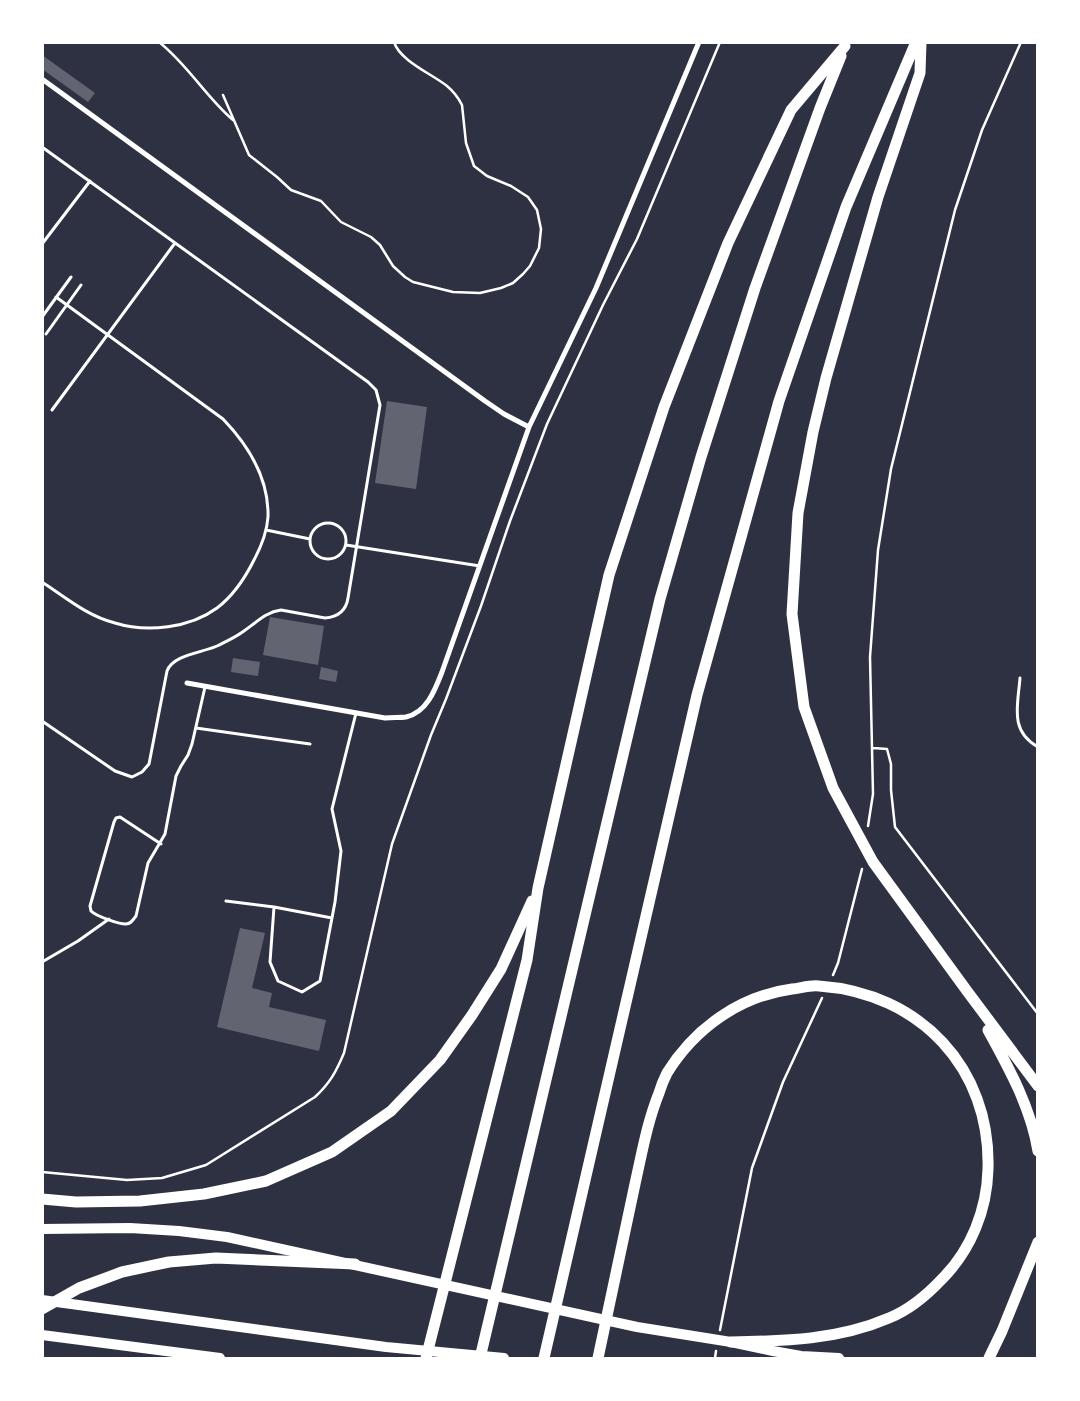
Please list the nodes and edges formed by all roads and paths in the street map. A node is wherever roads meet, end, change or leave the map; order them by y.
1 (159, 42) edge
2 (394, 42) edge
3 (699, 42) edge
4 (916, 42) edge
5 (921, 42) edge
6 (1021, 42) edge
7 (846, 44) edge
8 (42, 79) edge
9 (223, 95) dead end
10 (234, 121) junction
11 (42, 147) edge
12 (90, 181) junction
13 (175, 243) junction
14 (42, 244) edge
15 (71, 277) dead end
16 (81, 285) dead end
17 (56, 298) junction
18 (66, 305) junction
19 (42, 317) edge
20 (46, 334) dead end
21 (108, 335) junction
22 (52, 410) dead end
23 (528, 427) junction
24 (266, 530) junction
25 (310, 539) junction
26 (346, 545) junction
27 (356, 546) junction
28 (480, 566) junction
29 (42, 582) edge
30 (1020, 678) dead end
31 (187, 683) dead end
32 (205, 687) junction
33 (356, 712) junction
34 (42, 721) edge
35 (196, 728) junction
36 (310, 744) dead end
37 (1038, 747) edge
38 (873, 748) junction
39 (867, 830) dead end
40 (160, 844) junction
41 (863, 867) dead end
42 (538, 888) junction
43 (226, 901) dead end
44 (274, 906) junction
45 (332, 918) junction
46 (110, 919) junction
47 (42, 962) edge
48 (833, 975) dead end
49 (966, 991) junction
50 (824, 994) dead end
51 (1038, 1014) edge
52 (1038, 1086) edge
53 (1038, 1151) edge
54 (42, 1199) edge
55 (42, 1229) edge
56 (1038, 1242) edge
57 (355, 1264) junction
58 (42, 1300) edge
59 (42, 1309) edge
60 (720, 1330) dead end
61 (42, 1335) edge
62 (731, 1342) junction
63 (220, 1358) edge
64 (426, 1358) edge
65 (480, 1358) edge
66 (504, 1358) edge
67 (544, 1358) edge
68 (598, 1358) edge
69 (839, 1358) edge
70 (989, 1358) edge

1 - 10 path
2 - 10 path
3 - 23 street
4 - 67 highway
5 - 49 highway
6 - 38 path
7 - 42 highway
7 - 65 highway
8 - 23 street
9 - 10 path
11 - 12 lane
12 - 13 lane
12 - 14 lane
13 - 21 lane
13 - 27 lane
15 - 17 lane
16 - 18 lane
17 - 18 lane
17 - 19 lane
18 - 20 lane
18 - 21 lane
21 - 22 lane
21 - 24 lane
23 - 28 street
24 - 25 lane
24 - 29 lane
25 - 26 lane
25 - 26 lane
26 - 27 lane
27 - 28 lane
27 - 34 lane
28 - 33 street
30 - 37 lane
31 - 32 street
32 - 33 street
32 - 35 lane
33 - 45 lane
35 - 36 lane
35 - 40 lane
38 - 39 path
38 - 51 path
40 - 46 lane
40 - 46 lane
41 - 48 path
42 - 54 highway
42 - 64 highway
43 - 44 lane
44 - 45 lane
44 - 45 lane
46 - 47 lane
49 - 52 highway
49 - 53 highway
50 - 60 path
55 - 57 main road
56 - 70 highway
57 - 59 highway
57 - 62 main road
58 - 66 main road
61 - 63 main road
62 - 68 highway
62 - 69 main road

